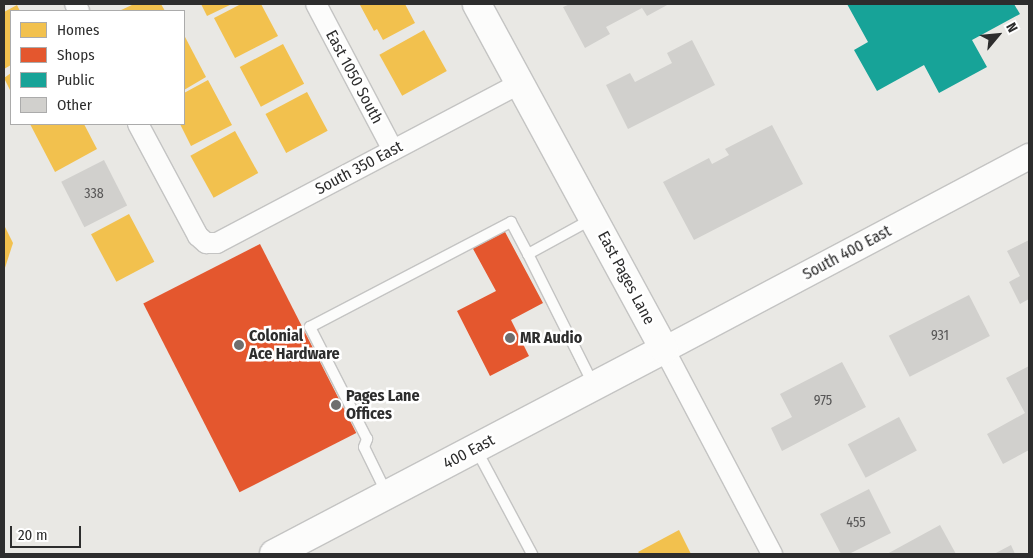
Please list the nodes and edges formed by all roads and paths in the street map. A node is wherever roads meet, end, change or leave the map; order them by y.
1 (316, 4) edge
2 (477, 4) edge
3 (520, 83) junction
4 (139, 125) edge
5 (393, 150) junction
6 (1029, 156) edge
7 (593, 218) junction
8 (528, 254) junction
9 (664, 349) junction
10 (594, 387) junction
11 (475, 448) junction
12 (388, 496) junction
13 (274, 554) edge
14 (532, 554) edge
15 (772, 554) edge

1 - 5 street, East 1050 South
2 - 3 main road, East Pages Lane
3 - 5 street, South 350 East
3 - 7 main road, East Pages Lane
4 - 5 street, South 350 East
6 - 9 street, South 400 East
7 - 8 lane
7 - 9 main road, East Pages Lane
8 - 10 lane
8 - 12 lane
9 - 10 main road, 400 East
9 - 15 street, East Pages Lane
10 - 11 main road, 400 East
11 - 12 main road, 400 East
11 - 14 lane
12 - 13 main road, 400 East

